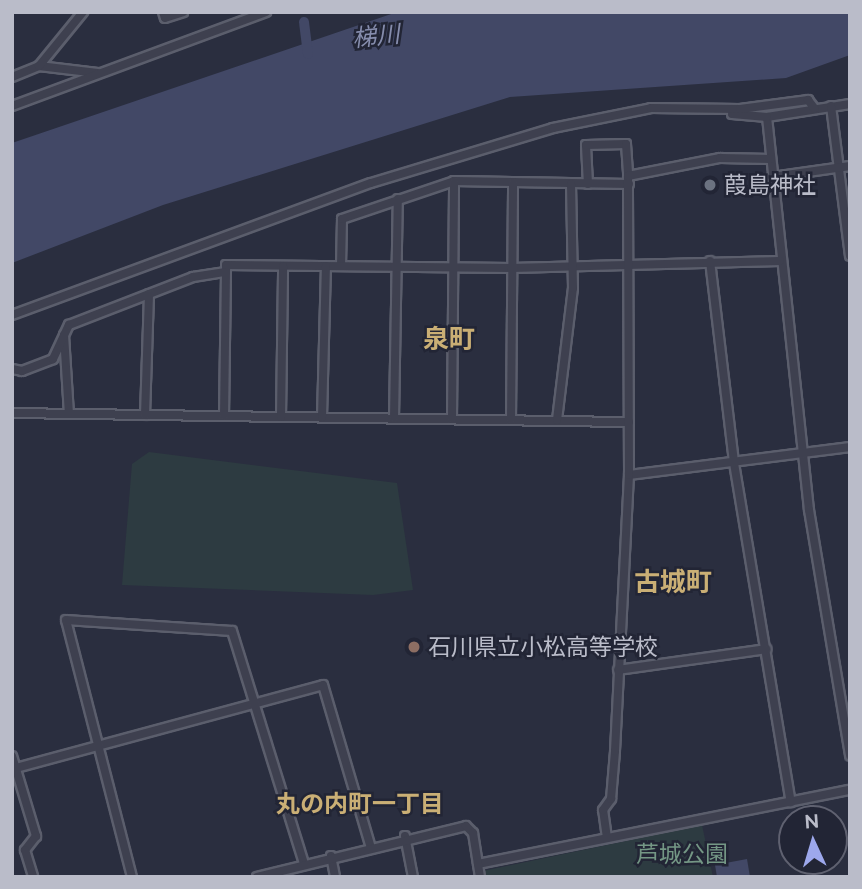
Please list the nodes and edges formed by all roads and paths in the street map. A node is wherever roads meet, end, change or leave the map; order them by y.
1 (83, 12) edge
2 (163, 12) edge
3 (183, 12) edge
4 (266, 12) edge
5 (39, 66) junction
6 (100, 73) junction
7 (12, 77) edge
8 (850, 104) edge
9 (12, 106) edge
10 (831, 106) junction
11 (719, 109) junction
12 (815, 109) junction
13 (767, 117) junction
14 (771, 159) junction
15 (846, 167) edge
16 (772, 177) junction
17 (628, 180) junction
18 (454, 181) junction
19 (513, 182) junction
20 (571, 184) junction
21 (588, 184) junction
22 (398, 199) junction
23 (850, 256) edge
24 (710, 261) junction
25 (780, 261) junction
26 (630, 263) junction
27 (574, 265) junction
28 (283, 266) junction
29 (326, 266) junction
30 (341, 266) junction
31 (397, 267) junction
32 (454, 268) junction
33 (512, 268) junction
34 (226, 272) junction
35 (149, 294) junction
36 (12, 315) edge
37 (64, 335) junction
38 (12, 369) edge
39 (12, 413) edge
40 (69, 414) junction
41 (145, 415) junction
42 (224, 416) junction
43 (281, 417) junction
44 (322, 417) junction
45 (394, 418) junction
46 (452, 419) junction
47 (511, 420) junction
48 (557, 420) junction
49 (629, 422) junction
50 (850, 447) edge
51 (803, 454) junction
52 (734, 463) junction
53 (629, 475) junction
54 (767, 649) junction
55 (618, 670) junction
56 (251, 707) junction
57 (847, 726) edge
58 (95, 745) junction
59 (12, 756) edge
60 (850, 756) edge
61 (14, 768) edge
62 (850, 790) edge
63 (791, 802) junction
64 (405, 836) junction
65 (607, 838) junction
66 (370, 845) junction
67 (331, 856) junction
68 (304, 864) junction
69 (478, 864) junction
70 (33, 877) edge
71 (132, 877) edge
72 (257, 877) edge
73 (335, 877) edge
74 (413, 877) edge
75 (480, 877) edge

1 - 5 street
2 - 3 street
4 - 6 street
5 - 6 street
5 - 7 street
6 - 9 street
8 - 10 street
10 - 12 street
10 - 15 street
11 - 12 street
11 - 13 street
11 - 36 street
12 - 13 street
13 - 14 street
14 - 16 street
14 - 17 street
15 - 16 street
15 - 23 street
16 - 25 street
17 - 21 street
17 - 21 street
17 - 26 street
18 - 19 street
18 - 22 street
18 - 32 street
19 - 20 street
19 - 33 street
20 - 21 street
20 - 27 street
22 - 30 street
22 - 31 street
24 - 25 street
24 - 26 street
24 - 52 street
25 - 51 street
26 - 27 street
26 - 49 street
27 - 33 street
27 - 48 street
28 - 29 street
28 - 34 street
28 - 43 street
29 - 30 street
29 - 44 street
30 - 31 street
31 - 32 street
31 - 45 street
32 - 33 street
32 - 46 street
33 - 47 street
34 - 35 street
34 - 42 street
35 - 37 street
35 - 41 street
37 - 38 street
37 - 40 street
39 - 40 street
40 - 41 street
41 - 42 street
42 - 43 street
43 - 44 street
44 - 45 street
45 - 46 street
46 - 47 street
47 - 48 street
48 - 49 street
49 - 53 street
50 - 51 street
51 - 52 street
51 - 57 street
52 - 53 street
52 - 54 street
53 - 55 street
54 - 55 street
54 - 63 street
55 - 65 street
56 - 58 street
56 - 58 street
56 - 66 street
56 - 68 street
57 - 60 street
58 - 61 street
58 - 71 street
59 - 61 street
61 - 70 street
62 - 63 street
63 - 65 street
64 - 66 street
64 - 69 street
64 - 74 street
65 - 69 street
66 - 67 street
67 - 68 street
67 - 73 street
68 - 72 street
69 - 75 street

